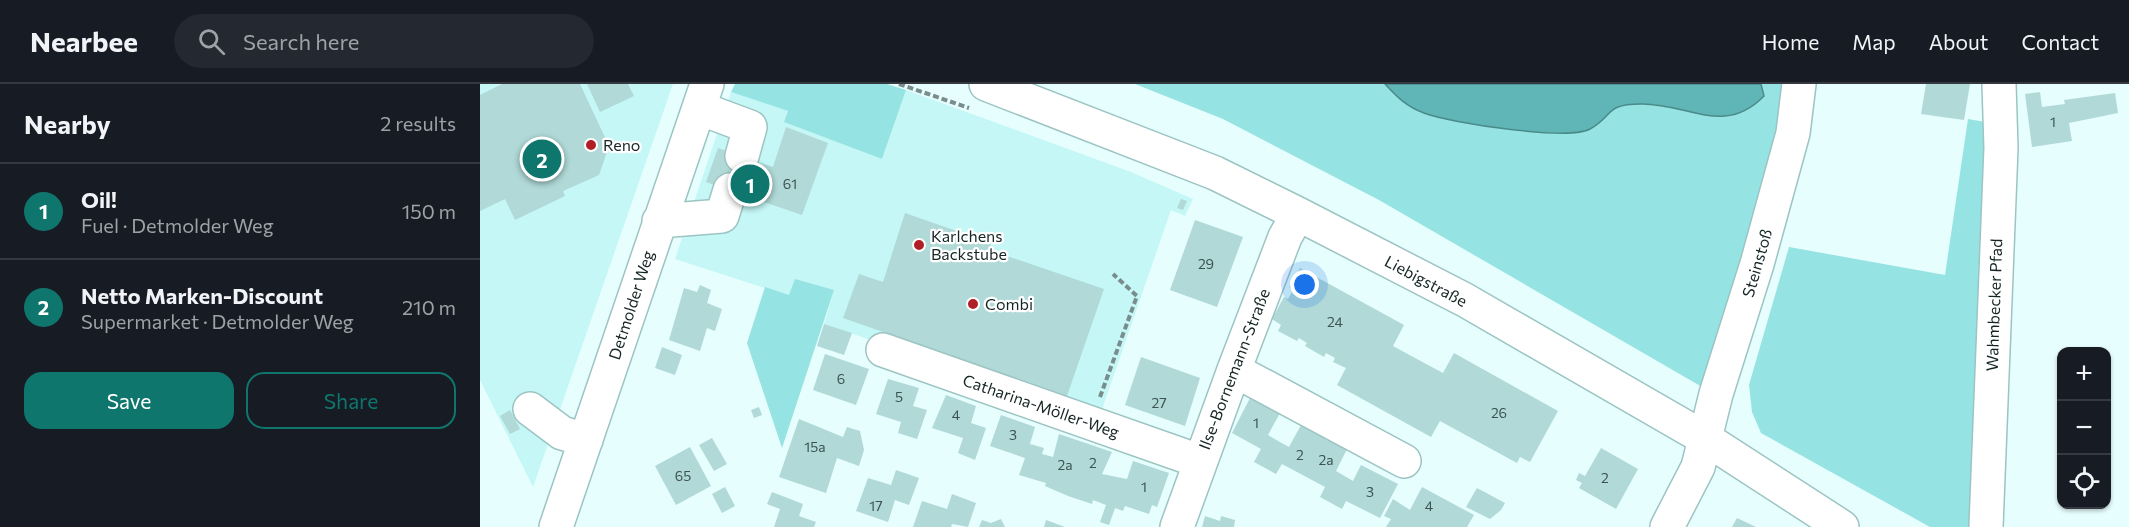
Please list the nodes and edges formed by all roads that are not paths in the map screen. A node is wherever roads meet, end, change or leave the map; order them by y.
1 (1799, 84) edge
2 (1999, 84) edge
3 (703, 96) edge
4 (982, 98) edge
5 (742, 156) dead end
6 (730, 190) dead end
7 (1298, 214) junction
8 (659, 221) junction
9 (883, 350) dead end
10 (1234, 370) junction
11 (530, 409) dead end
12 (1706, 439) junction
13 (586, 440) junction
14 (1199, 461) junction
15 (1404, 461) dead end
16 (556, 527) edge
17 (1177, 527) edge
18 (1667, 527) edge
19 (1842, 527) edge
20 (1986, 527) edge

1 - 12 street, Steinstoß
2 - 20 street, Wahmbecker Pfad
3 - 5 street
3 - 8 street, Detmolder Weg
4 - 7 street, Liebigstraße
6 - 8 street
7 - 10 street, Ilse-Bornemann-Straße
7 - 12 street, Liebigstraße
8 - 13 street, Detmolder Weg
9 - 14 street, Catharina-Möller-Weg
10 - 14 street, Ilse-Bornemann-Straße
10 - 15 street
11 - 13 street
12 - 18 street, Steinstoß
12 - 19 street, Liebigstraße
13 - 16 street, Detmolder Weg
14 - 17 street, Ilse-Bornemann-Straße

